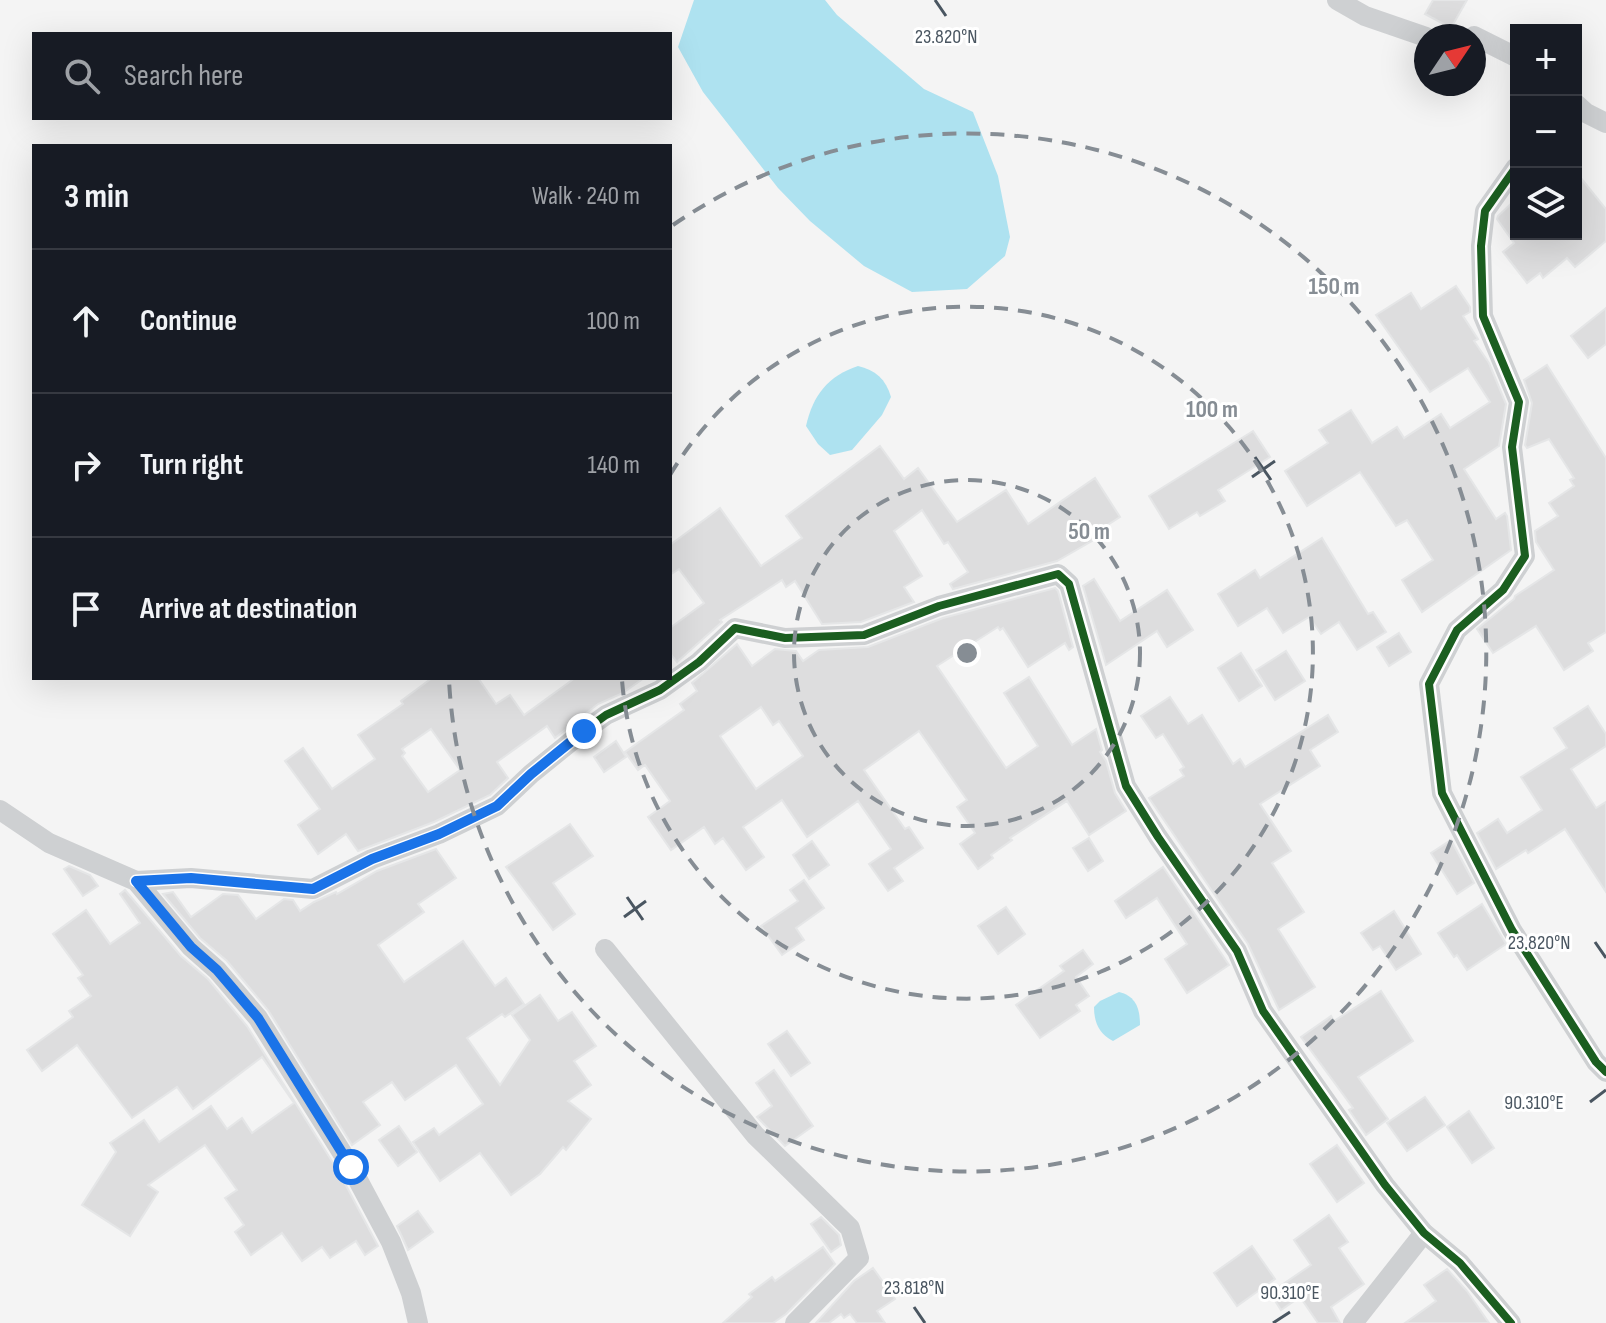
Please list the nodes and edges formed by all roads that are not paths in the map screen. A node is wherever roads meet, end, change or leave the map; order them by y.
1 (1337, 0) edge
2 (1414, 33) edge
3 (1486, 42) edge
4 (1510, 54) edge
5 (1582, 109) edge
6 (1606, 123) edge
7 (1515, 168) edge
8 (0, 810) edge
9 (136, 881) junction
10 (605, 949) dead end
11 (1606, 1072) edge
12 (1424, 1233) junction
13 (418, 1323) edge
14 (795, 1323) edge
15 (1353, 1323) edge
16 (1511, 1323) edge

1 - 2 street
3 - 4 street
5 - 6 street
7 - 11 street
8 - 9 street
9 - 12 street
9 - 13 street
10 - 14 street
12 - 15 street
12 - 16 street

